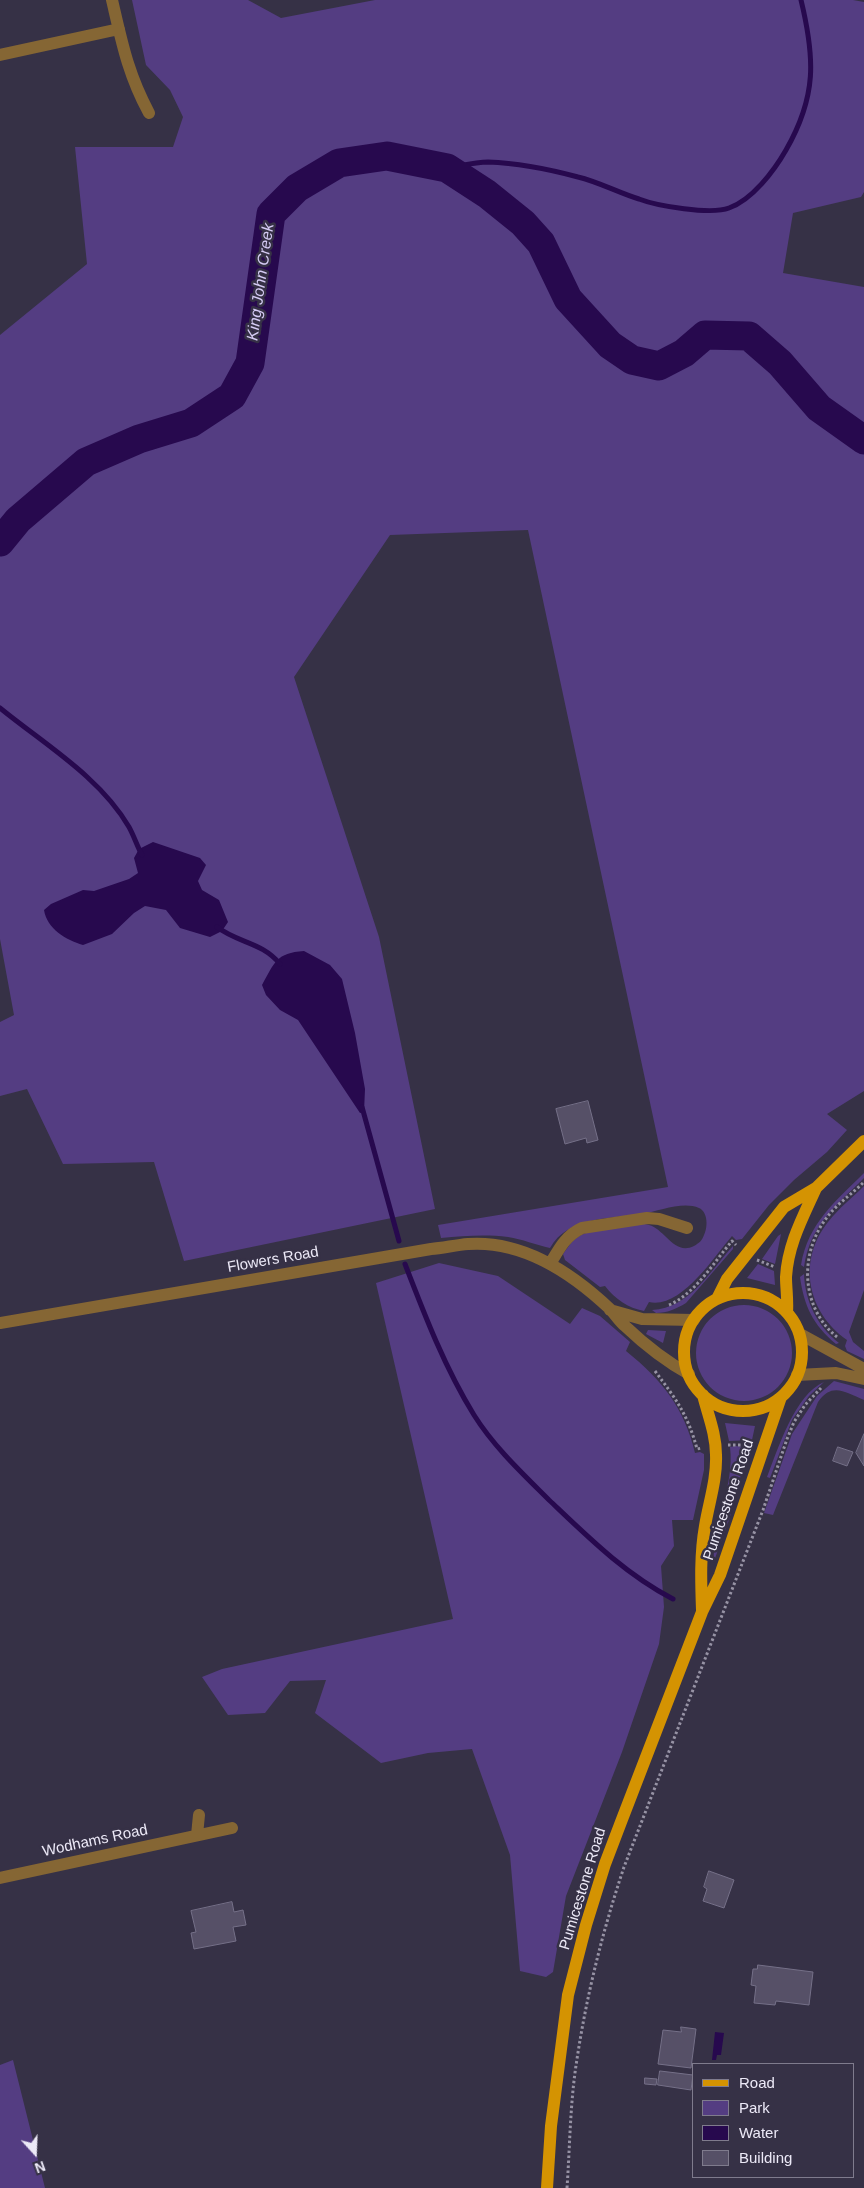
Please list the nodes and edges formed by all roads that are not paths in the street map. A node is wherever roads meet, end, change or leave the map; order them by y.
1 (112, 0) edge
2 (118, 29) junction
3 (0, 55) edge
4 (149, 114) dead end
5 (864, 1141) edge
6 (816, 1188) junction
7 (687, 1228) dead end
8 (550, 1264) junction
9 (717, 1299) junction
10 (610, 1310) junction
11 (787, 1312) junction
12 (694, 1320) junction
13 (0, 1323) edge
14 (800, 1334) junction
15 (864, 1369) edge
16 (689, 1374) junction
17 (798, 1375) junction
18 (864, 1379) edge
19 (703, 1395) junction
20 (781, 1397) junction
21 (702, 1612) junction
22 (198, 1815) dead end
23 (232, 1828) dead end
24 (197, 1835) junction
25 (0, 1876) edge
26 (547, 2188) edge

1 - 2 street
2 - 3 street
2 - 4 street
5 - 6 main road
6 - 9 main road
6 - 11 main road
7 - 8 street
8 - 10 street, Flowers Road
8 - 13 street, Flowers Road
9 - 11 main road
9 - 12 main road
10 - 12 street, Flowers Road
10 - 16 street, Flowers Road
11 - 14 main road
12 - 16 main road
14 - 15 street
14 - 17 main road
16 - 19 main road
17 - 18 street
17 - 20 main road
19 - 20 main road
19 - 21 main road, Pumicestone Road
20 - 21 main road, Pumicestone Road
21 - 26 main road, Pumicestone Road
22 - 24 street
23 - 24 street, Wodhams Road
24 - 25 street, Wodhams Road

